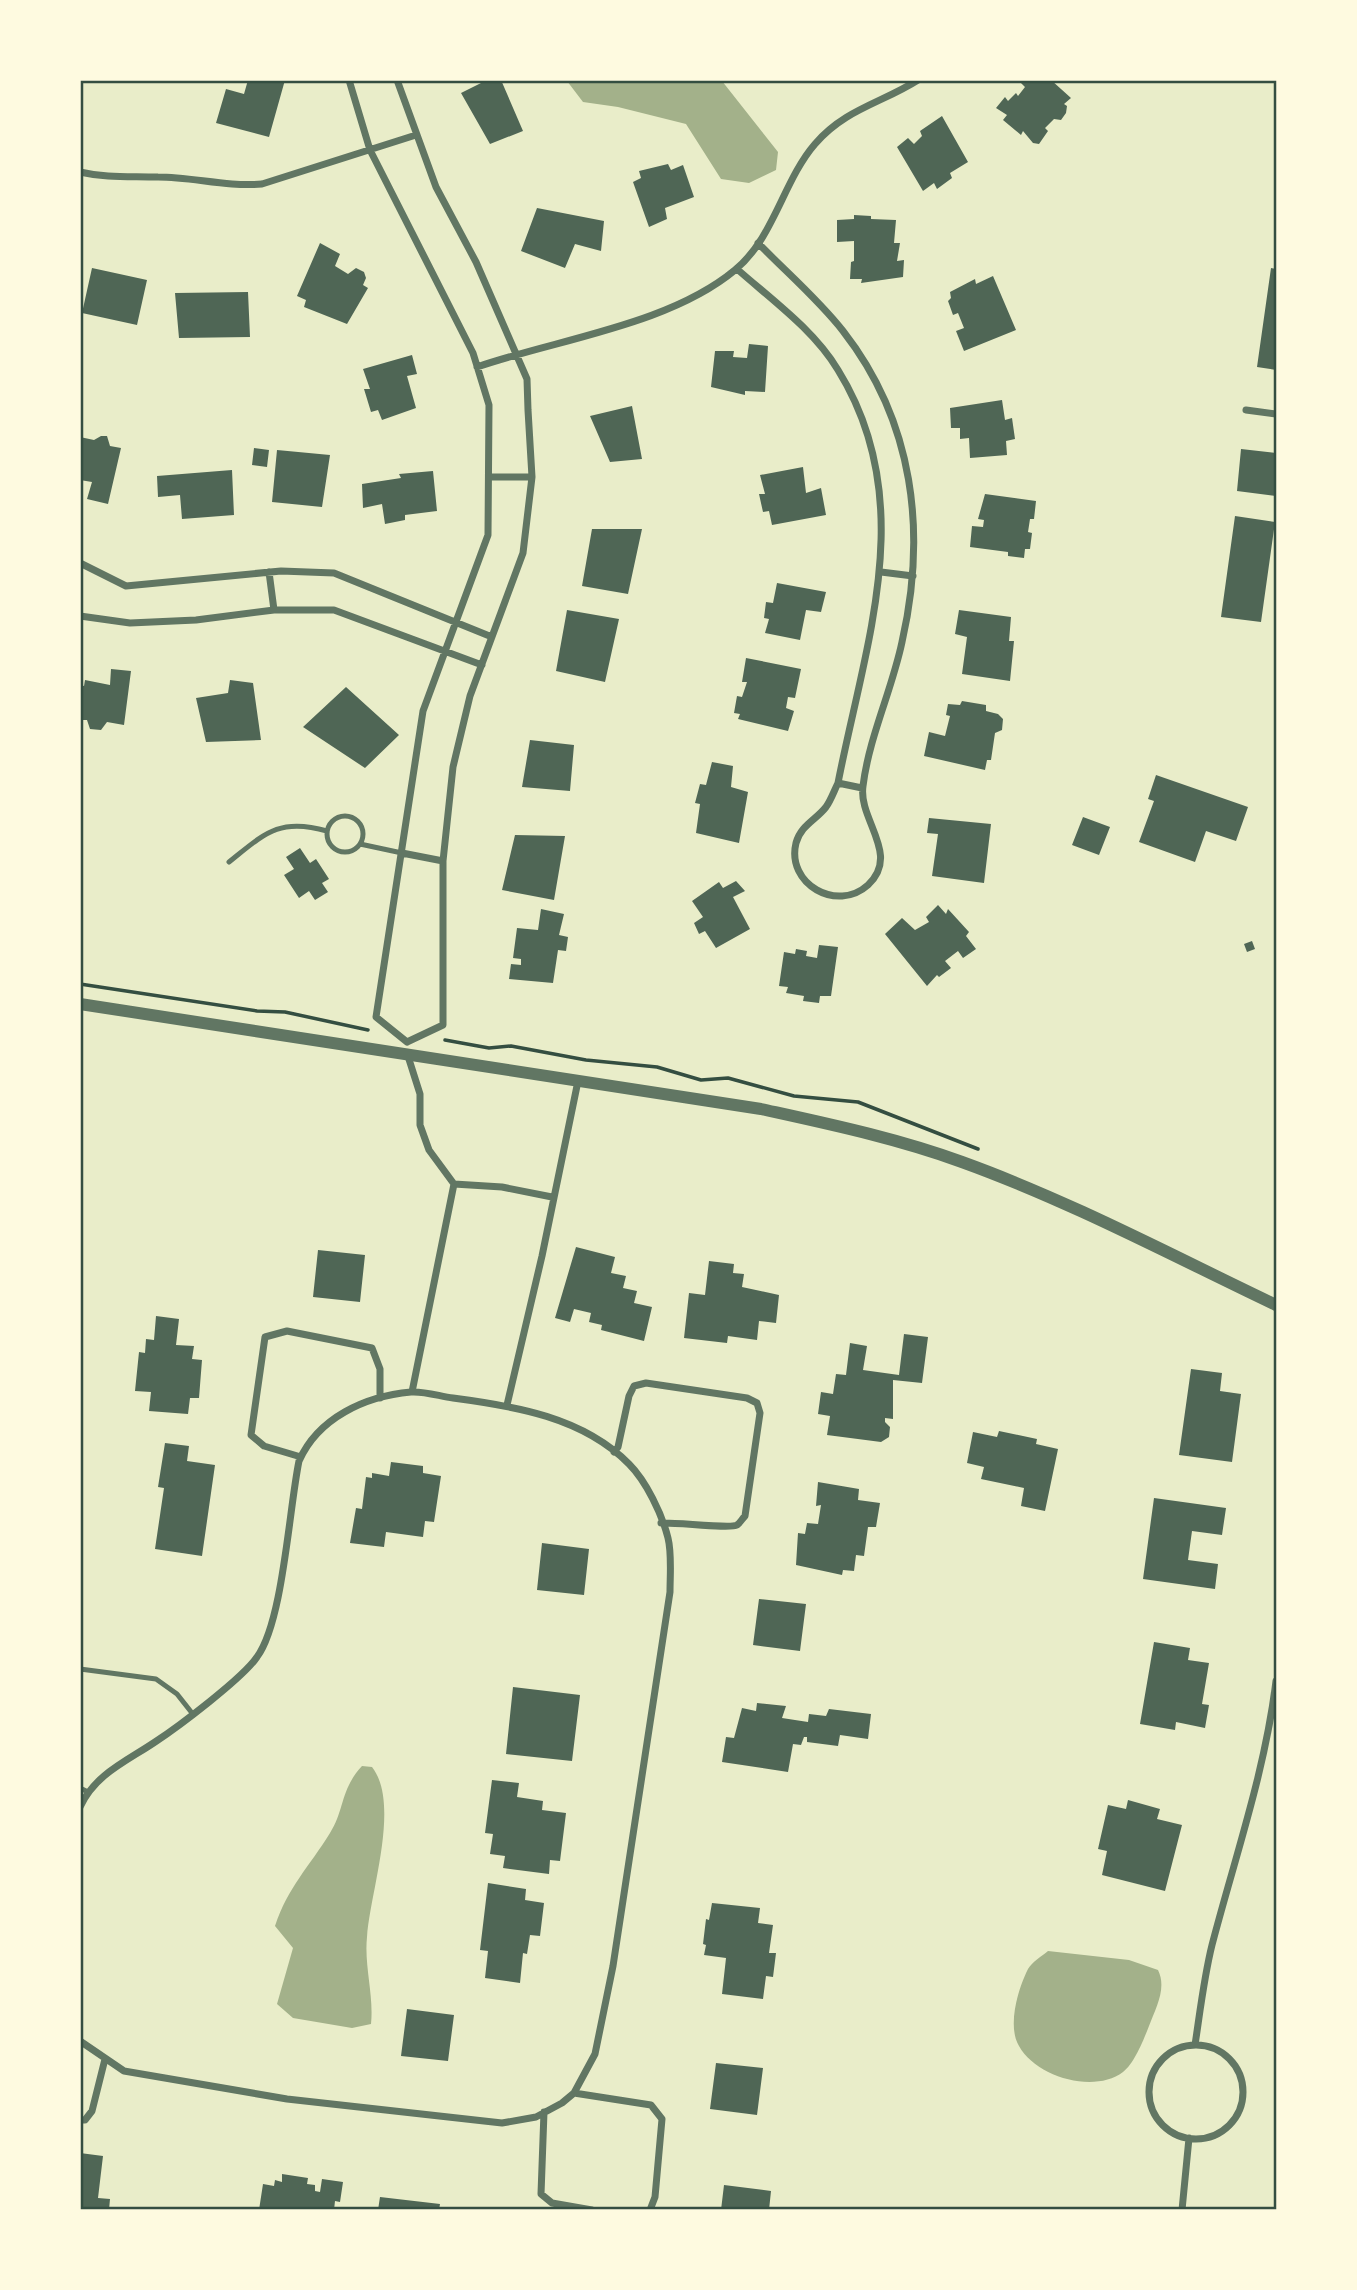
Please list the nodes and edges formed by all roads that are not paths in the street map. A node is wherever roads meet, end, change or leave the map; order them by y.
1 (349, 80) edge
2 (397, 80) edge
3 (918, 80) edge
4 (416, 135) junction
5 (370, 150) junction
6 (80, 172) edge
7 (758, 243) junction
8 (737, 269) junction
9 (515, 354) junction
10 (477, 367) junction
11 (1246, 410) dead end
12 (1276, 414) edge
13 (489, 477) junction
14 (532, 477) junction
15 (80, 563) edge
16 (269, 572) junction
17 (881, 572) junction
18 (913, 576) junction
19 (274, 610) junction
20 (80, 616) edge
21 (456, 622) junction
22 (492, 637) junction
23 (443, 653) junction
24 (482, 665) junction
25 (838, 783) junction
26 (862, 788) junction
27 (327, 831) junction
28 (360, 844) junction
29 (402, 853) junction
30 (443, 861) junction
31 (229, 862) dead end
32 (80, 1004) edge
33 (407, 1048) junction
34 (578, 1081) junction
35 (454, 1184) junction
36 (552, 1197) junction
37 (1276, 1305) edge
38 (412, 1392) junction
39 (380, 1398) junction
40 (507, 1405) junction
41 (614, 1451) junction
42 (301, 1457) junction
43 (661, 1523) junction
44 (80, 1669) edge
45 (1276, 1681) edge
46 (192, 1713) junction
47 (84, 1790) edge
48 (80, 1807) edge
49 (80, 2041) edge
50 (1195, 2045) junction
51 (105, 2060) junction
52 (574, 2093) junction
53 (544, 2112) junction
54 (80, 2120) edge
55 (1189, 2138) junction
56 (592, 2210) edge
57 (650, 2210) edge
58 (1182, 2210) edge

1 - 5 street
2 - 4 street
3 - 7 street
4 - 5 street
4 - 9 street
5 - 6 street
5 - 10 street
7 - 8 street
7 - 18 street
8 - 9 street
8 - 17 street
9 - 10 street
9 - 14 street
10 - 13 street
11 - 12 street
13 - 14 street
13 - 21 street
14 - 22 street
15 - 16 street
16 - 19 street
16 - 21 street
17 - 18 street
17 - 25 street
18 - 26 street
19 - 20 street
19 - 23 street
21 - 22 street
21 - 23 street
22 - 24 street
23 - 24 street
23 - 29 street
24 - 30 street
25 - 26 street
25 - 26 street
27 - 28 lane
27 - 28 lane
27 - 31 lane
28 - 29 lane
29 - 30 street
29 - 33 street
30 - 33 street
32 - 33 street
33 - 34 street
33 - 35 street
34 - 36 street
34 - 37 street
35 - 36 street
35 - 38 street
36 - 40 street
38 - 39 street
38 - 40 street
39 - 42 street
39 - 42 street
40 - 41 street
41 - 43 street
41 - 43 street
42 - 46 street
43 - 52 street
44 - 46 lane
45 - 50 street
46 - 47 street
47 - 48 street
49 - 51 street
50 - 55 street
50 - 55 street
51 - 53 street
51 - 54 street
52 - 53 street
52 - 57 street
53 - 56 street
55 - 58 street

